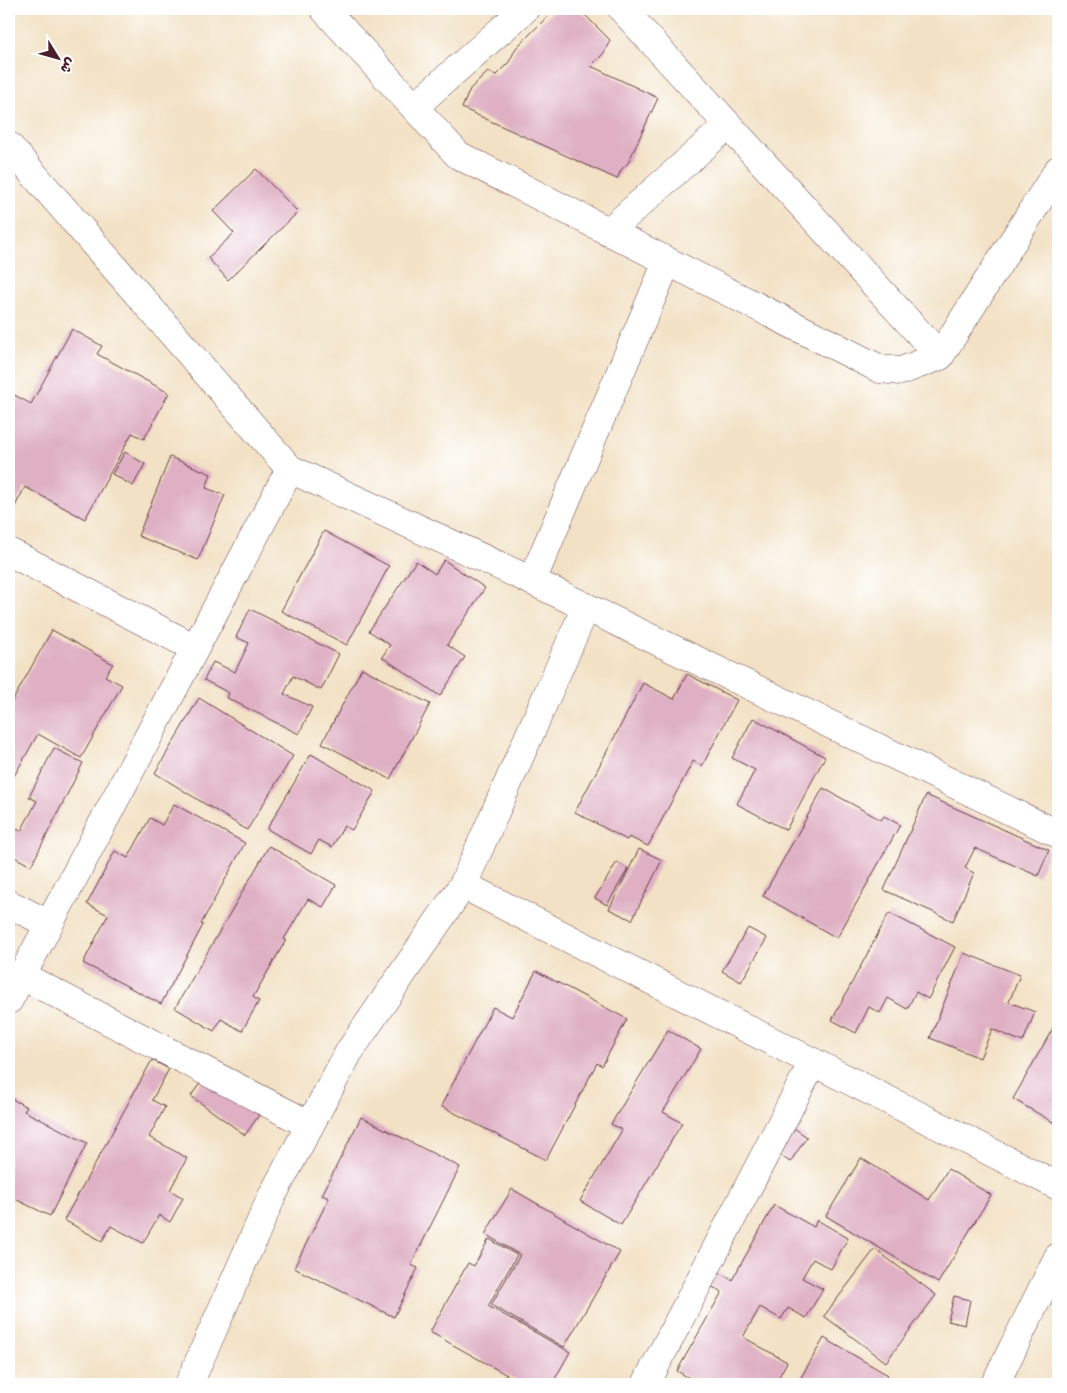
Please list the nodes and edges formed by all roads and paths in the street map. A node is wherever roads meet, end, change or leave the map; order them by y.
1 (324, 9) edge
2 (525, 9) edge
3 (622, 9) edge
4 (414, 107) junction
5 (728, 125) junction
6 (9, 146) edge
7 (1058, 170) edge
8 (608, 232) junction
9 (667, 262) junction
10 (940, 356) junction
11 (290, 469) junction
12 (9, 552) edge
13 (532, 581) junction
14 (586, 607) junction
15 (195, 648) junction
16 (1058, 834) edge
17 (463, 886) junction
18 (9, 904) edge
19 (49, 924) junction
20 (22, 976) junction
21 (9, 1000) edge
22 (813, 1062) junction
23 (310, 1125) junction
24 (1058, 1186) edge
25 (1058, 1257) edge
26 (189, 1384) edge
27 (646, 1384) edge
28 (994, 1384) edge

1 - 4 street
2 - 4 street
3 - 5 street
4 - 8 street
5 - 8 street
5 - 10 street
6 - 11 street
7 - 10 street
8 - 9 street
9 - 10 street
9 - 13 street
11 - 13 street
11 - 15 street
12 - 15 street
13 - 14 street
14 - 16 street
14 - 17 street
15 - 19 street
17 - 22 street
17 - 23 street
18 - 19 street
19 - 20 street
20 - 21 street
20 - 23 street
22 - 24 street
22 - 27 street
23 - 26 street
25 - 28 street

